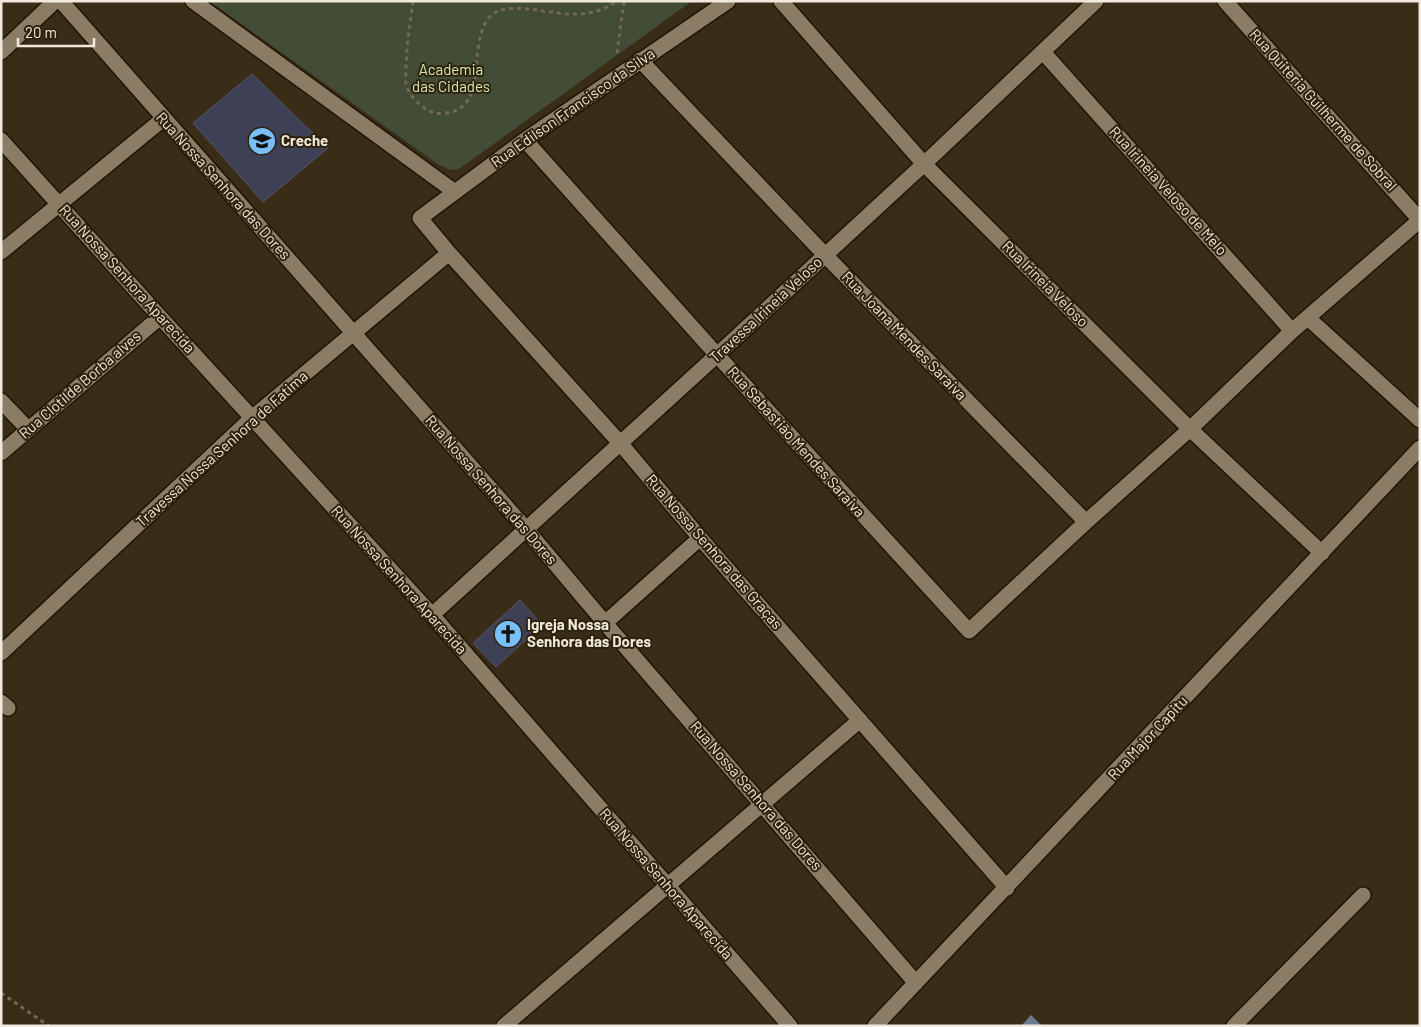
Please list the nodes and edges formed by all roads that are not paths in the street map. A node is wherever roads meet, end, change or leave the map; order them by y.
1 (55, 1) edge
2 (61, 1) edge
3 (193, 1) edge
4 (728, 1) edge
5 (781, 1) edge
6 (1096, 1) edge
7 (1225, 1) edge
8 (1, 52) edge
9 (1043, 52) junction
10 (640, 60) junction
11 (163, 119) junction
12 (1, 140) edge
13 (525, 140) junction
14 (924, 164) junction
15 (455, 192) junction
16 (60, 203) junction
17 (420, 218) joint
18 (1420, 220) edge
19 (1, 252) edge
20 (449, 253) junction
21 (825, 255) junction
22 (160, 317) junction
23 (1308, 318) junction
24 (1292, 331) junction
25 (353, 333) junction
26 (717, 355) junction
27 (1, 401) edge
28 (252, 418) junction
29 (1420, 420) edge
30 (28, 429) junction
31 (1190, 429) junction
32 (620, 443) junction
33 (1420, 448) edge
34 (1, 453) edge
35 (1086, 522) junction
36 (525, 528) junction
37 (700, 538) junction
38 (1322, 553) junction
39 (432, 615) junction
40 (605, 623) junction
41 (1, 653) edge
42 (860, 720) junction
43 (762, 803) junction
44 (667, 885) junction
45 (1007, 888) junction
46 (1362, 895) dead end
47 (916, 983) junction
48 (877, 1025) edge
49 (504, 1026) edge
50 (790, 1026) edge
51 (1234, 1026) edge

1 - 8 street
2 - 11 street, Rua Nossa Senhora das Dores
3 - 15 street
4 - 10 street, Rua Edilson Francisco da Silva
5 - 14 street, Rua Irineia Veloso
6 - 9 street, Travessa Irineia Veloso
7 - 18 street, Rua Quiteria Guilherme de Sobral
9 - 14 street, Travessa Irineia Veloso
9 - 24 street, Rua Irineia Veloso de Melo
10 - 13 street, Rua Edilson Francisco da Silva
10 - 21 street, Rua Joana Mendes Saraiva
11 - 16 street
11 - 25 street, Rua Nossa Senhora das Dores
12 - 16 street, Rua Nossa Senhora Aparecida
13 - 15 street, Rua Edilson Francisco da Silva
13 - 26 street, Rua Sebastião Mendes Saraiva
14 - 21 street, Travessa Irineia Veloso
14 - 31 street, Rua Irineia Veloso
15 - 17 street, Rua Edilson Francisco da Silva
16 - 19 street
16 - 22 street, Rua Nossa Senhora Aparecida
17 - 20 street, Rua Nossa Senhora das Graças
18 - 23 street
20 - 25 street, Travessa Nossa Senhora de Fatima
20 - 32 street, Rua Nossa Senhora das Graças
21 - 26 street, Travessa Irineia Veloso
21 - 35 street, Rua Joana Mendes Saraiva
22 - 28 street, Rua Nossa Senhora Aparecida
22 - 30 street, Rua Clotilde Borba alves
23 - 24 street
23 - 29 street
24 - 31 street
25 - 28 street, Travessa Nossa Senhora de Fatima
25 - 36 street, Rua Nossa Senhora das Dores
26 - 32 street, Travessa Irineia Veloso
26 - 35 street, Rua Sebastião Mendes Saraiva
27 - 30 street
28 - 39 street, Rua Nossa Senhora Aparecida
28 - 41 street, Travessa Nossa Senhora de Fatima
30 - 34 street, Rua Clotilde Borba alves
31 - 35 street
31 - 38 street, Rua Irineia Veloso
32 - 36 street, Travessa Irineia Veloso
32 - 37 street, Rua Nossa Senhora das Graças
33 - 38 street, Rua Major Capitu
36 - 39 street, Travessa Irineia Veloso
36 - 40 street, Rua Nossa Senhora das Dores
37 - 40 street
37 - 42 street, Rua Nossa Senhora das Graças
38 - 45 street, Rua Major Capitu
39 - 44 street, Rua Nossa Senhora Aparecida
40 - 43 street, Rua Nossa Senhora das Dores
42 - 43 street
42 - 45 street, Rua Nossa Senhora das Graças
43 - 44 street
43 - 47 street, Rua Nossa Senhora das Dores
44 - 49 street
44 - 50 street, Rua Nossa Senhora Aparecida
45 - 47 street, Rua Major Capitu
46 - 51 street
47 - 48 street, Rua Major Capitu

